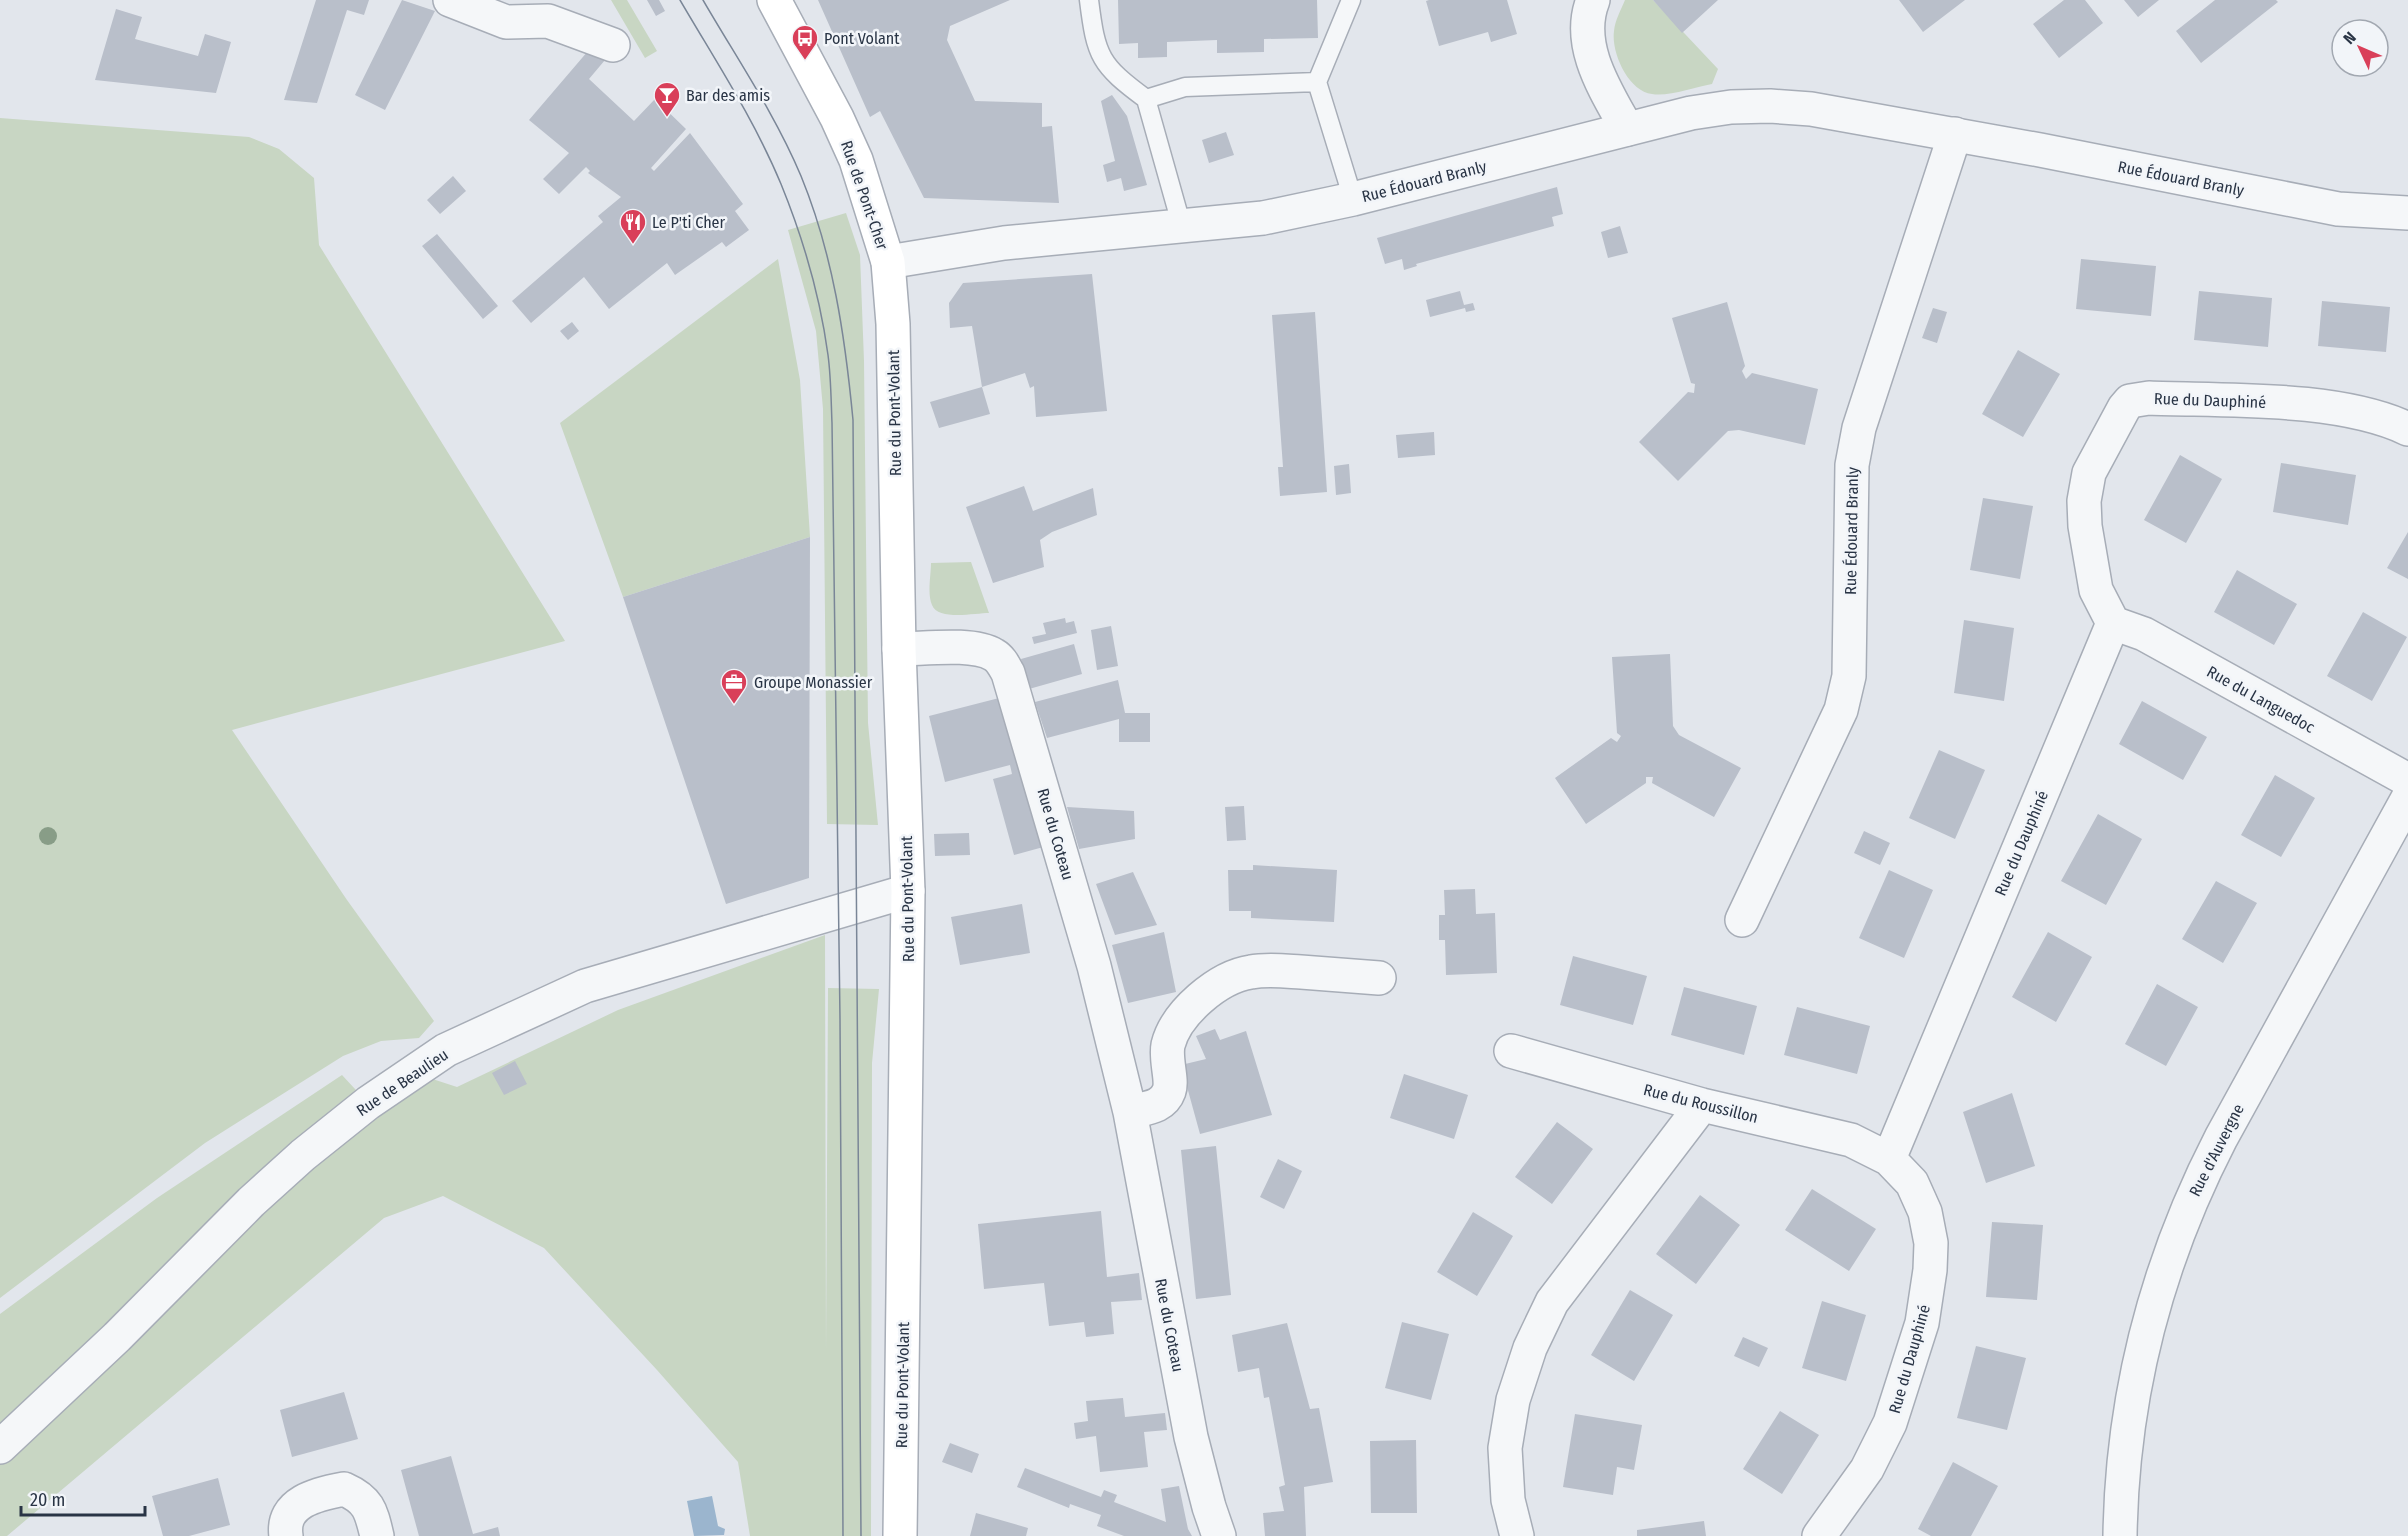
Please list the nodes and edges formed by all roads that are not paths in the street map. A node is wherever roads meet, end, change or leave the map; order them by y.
1 (450, 0) edge
2 (774, 0) edge
3 (1089, 0) edge
4 (1351, 0) edge
5 (1593, 0) edge
6 (614, 45) dead end
7 (1317, 82) junction
8 (1146, 99) junction
9 (1627, 129) junction
10 (1955, 134) junction
11 (1353, 200) junction
12 (2408, 213) edge
13 (1182, 227) junction
14 (888, 262) junction
15 (2408, 429) edge
16 (2113, 623) junction
17 (899, 649) junction
18 (2408, 780) edge
19 (2408, 798) edge
20 (908, 891) junction
21 (1742, 920) dead end
22 (1379, 978) dead end
23 (1511, 1051) dead end
24 (1702, 1105) junction
25 (1130, 1112) junction
26 (1889, 1159) junction
27 (0, 1447) edge
28 (286, 1536) edge
29 (377, 1536) edge
30 (900, 1536) edge
31 (1219, 1536) edge
32 (1517, 1536) edge
33 (1819, 1536) edge
34 (2120, 1536) edge

1 - 6 street
2 - 14 main road, Rue de Pont-Cher
3 - 8 lane
4 - 7 lane
5 - 9 street
7 - 8 lane
7 - 11 lane
8 - 13 lane
9 - 10 street, Rue Édouard Branly
9 - 11 street, Rue Édouard Branly
10 - 12 street, Rue Édouard Branly
10 - 21 street, Rue Édouard Branly
11 - 13 street, Rue Édouard Branly
13 - 14 street, Rue Édouard Branly
14 - 17 main road, Rue du Pont-Volant
15 - 16 street, Rue du Dauphiné
16 - 18 street, Rue du Languedoc
16 - 26 street, Rue du Dauphiné
17 - 20 main road, Rue du Pont-Volant
17 - 25 street, Rue du Coteau
19 - 34 street, Rue d'Auvergne
20 - 27 street, Rue de Beaulieu
20 - 30 main road, Rue du Pont-Volant
22 - 25 street
23 - 24 street, Rue du Roussillon
24 - 26 street, Rue du Roussillon
24 - 32 street
25 - 31 street, Rue du Coteau
26 - 33 street, Rue du Dauphiné
28 - 29 street

